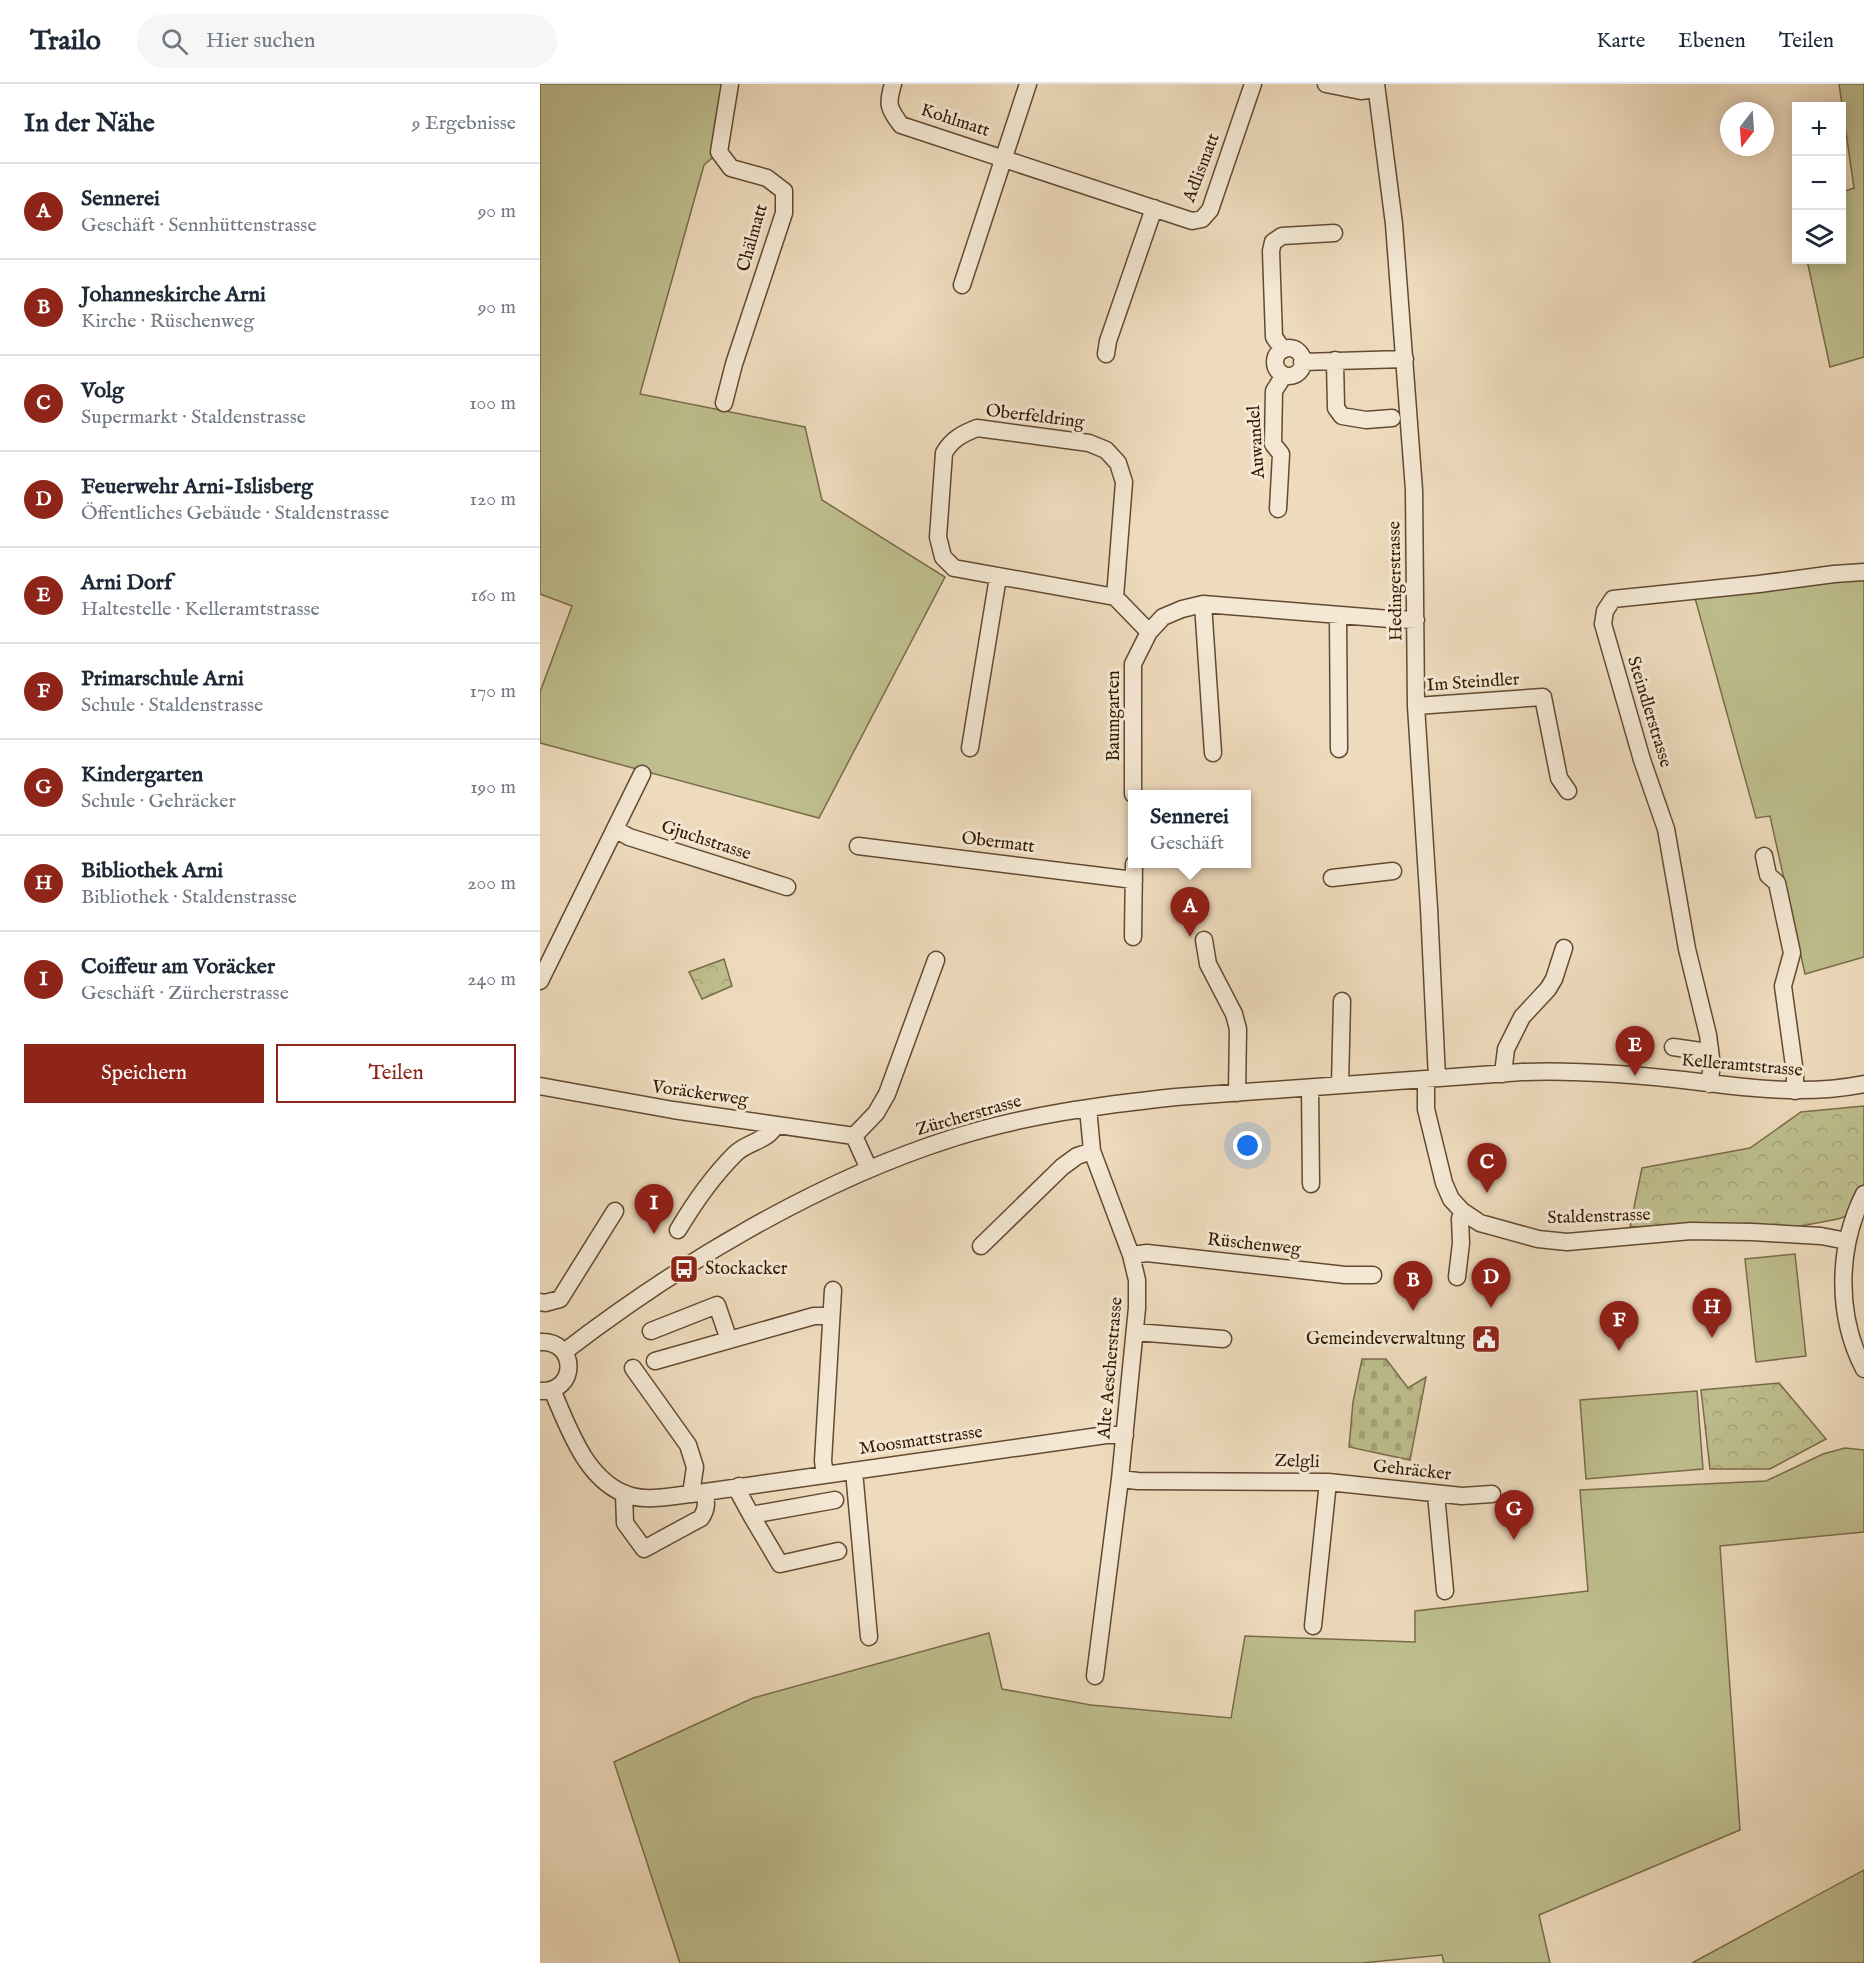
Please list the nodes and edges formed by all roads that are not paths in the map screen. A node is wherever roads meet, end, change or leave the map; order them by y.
1 (730, 84) edge
2 (893, 84) edge
3 (1028, 84) edge
4 (1253, 84) edge
5 (1326, 84) edge
6 (1376, 86) edge
7 (1005, 158) junction
8 (1154, 208) junction
9 (1334, 233) dead end
10 (962, 285) dead end
11 (1283, 350) junction
12 (1106, 354) dead end
13 (1405, 358) junction
14 (1335, 360) junction
15 (1302, 362) junction
16 (1284, 375) junction
17 (724, 403) dead end
18 (1392, 418) dead end
19 (1278, 509) dead end
20 (1864, 572) edge
21 (998, 577) junction
22 (1115, 597) junction
23 (1203, 604) junction
24 (1338, 615) junction
25 (1416, 620) junction
26 (1149, 632) junction
27 (1416, 706) junction
28 (970, 748) dead end
29 (1339, 749) dead end
30 (1213, 753) dead end
31 (642, 774) dead end
32 (1133, 790) edge
33 (1568, 791) dead end
34 (615, 829) junction
35 (858, 846) dead end
36 (1764, 856) dead end
37 (1393, 871) dead end
38 (1134, 872) edge
39 (1332, 878) dead end
40 (787, 887) dead end
41 (1133, 937) dead end
42 (1204, 940) dead end
43 (1564, 948) dead end
44 (936, 960) dead end
45 (540, 981) edge
46 (1342, 1000) dead end
47 (1673, 1047) dead end
48 (1710, 1049) junction
49 (1503, 1074) junction
50 (1431, 1079) junction
51 (1709, 1084) junction
52 (1864, 1084) edge
53 (1340, 1085) junction
54 (540, 1086) edge
55 (1310, 1088) junction
56 (1795, 1092) junction
57 (1237, 1093) junction
58 (1088, 1108) junction
59 (776, 1125) junction
60 (854, 1136) junction
61 (1092, 1151) junction
62 (869, 1169) junction
63 (1311, 1184) dead end
64 (1864, 1194) edge
65 (615, 1211) dead end
66 (1462, 1211) junction
67 (678, 1230) dead end
68 (1854, 1236) edge
69 (981, 1246) dead end
70 (1131, 1255) junction
71 (1373, 1275) dead end
72 (1457, 1278) dead end
73 (833, 1290) dead end
74 (540, 1302) edge
75 (831, 1316) junction
76 (651, 1331) dead end
77 (1135, 1332) junction
78 (1222, 1339) dead end
79 (729, 1340) junction
80 (540, 1342) edge
81 (564, 1352) junction
82 (655, 1361) dead end
83 (633, 1368) dead end
84 (1864, 1369) edge
85 (546, 1391) edge
86 (1125, 1435) junction
87 (854, 1471) junction
88 (825, 1475) junction
89 (1120, 1479) junction
90 (1328, 1482) junction
91 (730, 1487) junction
92 (624, 1492) junction
93 (698, 1493) junction
94 (1436, 1494) junction
95 (1492, 1494) dead end
96 (835, 1500) dead end
97 (751, 1515) junction
98 (837, 1551) dead end
99 (1444, 1591) dead end
100 (1313, 1626) dead end
101 (869, 1637) dead end
102 (1095, 1676) dead end

1 - 17 street, Chälmatt
2 - 7 street, Kohlmatt
3 - 7 street
4 - 8 street, Adlismatt
5 - 6 street
6 - 13 street, Hedingerstrasse
7 - 8 street, Adlismatt
7 - 10 street
8 - 12 street, Adlismatt
9 - 11 street
11 - 15 street
11 - 16 street
13 - 14 street
13 - 25 street, Hedingerstrasse
14 - 15 street
14 - 18 street
15 - 16 street
16 - 19 street, Auwandel
20 - 48 street, Steindlerstrasse
21 - 22 street, Oberfeldring
21 - 22 street, Oberfeldring
21 - 28 street
22 - 26 street
23 - 24 street, Baumgarten
23 - 26 street, Baumgarten
23 - 30 street
24 - 25 street, Baumgarten
24 - 29 street
25 - 27 street, Hedingerstrasse
26 - 32 street, Baumgarten
27 - 33 street, Im Steindler
27 - 50 street, Hedingerstrasse
31 - 34 street
34 - 40 street, Gjuchstrasse
34 - 45 street
35 - 38 street, Obermatt
36 - 56 street
37 - 39 street
38 - 41 street
42 - 57 street
43 - 49 street
44 - 60 street
46 - 53 street
47 - 48 street
48 - 51 street, Steindlerstrasse
49 - 50 street, Kelleramtstrasse
49 - 51 street, Kelleramtstrasse
50 - 53 street, Zürcherstrasse
50 - 66 street, Staldenstrasse
51 - 56 street, Kelleramtstrasse
52 - 56 street, Kelleramtstrasse
53 - 55 street, Zürcherstrasse
54 - 59 street, Voräckerweg
55 - 57 street, Zürcherstrasse
55 - 63 street
57 - 58 street, Zürcherstrasse
58 - 61 street, Alte Aescherstrasse
58 - 62 street, Zürcherstrasse
59 - 60 street, Voräckerweg
59 - 67 street
60 - 62 street
61 - 69 street
61 - 70 street, Alte Aescherstrasse
62 - 81 street, Zürcherstrasse
64 - 68 street
65 - 74 street
66 - 68 street, Staldenstrasse
66 - 72 street
68 - 84 street
70 - 71 street, Rüschenweg
70 - 77 street, Alte Aescherstrasse
73 - 75 street
75 - 79 street
75 - 88 street
76 - 79 street
77 - 78 street
77 - 86 street, Alte Aescherstrasse
79 - 82 street
80 - 81 street
81 - 85 street
83 - 93 street
85 - 92 street
86 - 87 street, Moosmattstrasse
86 - 89 street, Alte Aescherstrasse
87 - 88 street, Moosmattstrasse
87 - 101 street
88 - 91 street, Moosmattstrasse
89 - 90 street, Zelgli
89 - 102 street, Alte Aescherstrasse
90 - 94 street, Gehräcker
90 - 100 street, Zelgli
91 - 93 street, Moosmattstrasse
91 - 97 street
92 - 93 street, Moosmattstrasse
92 - 93 street
94 - 95 street, Gehräcker
94 - 99 street
96 - 97 street
97 - 98 street

